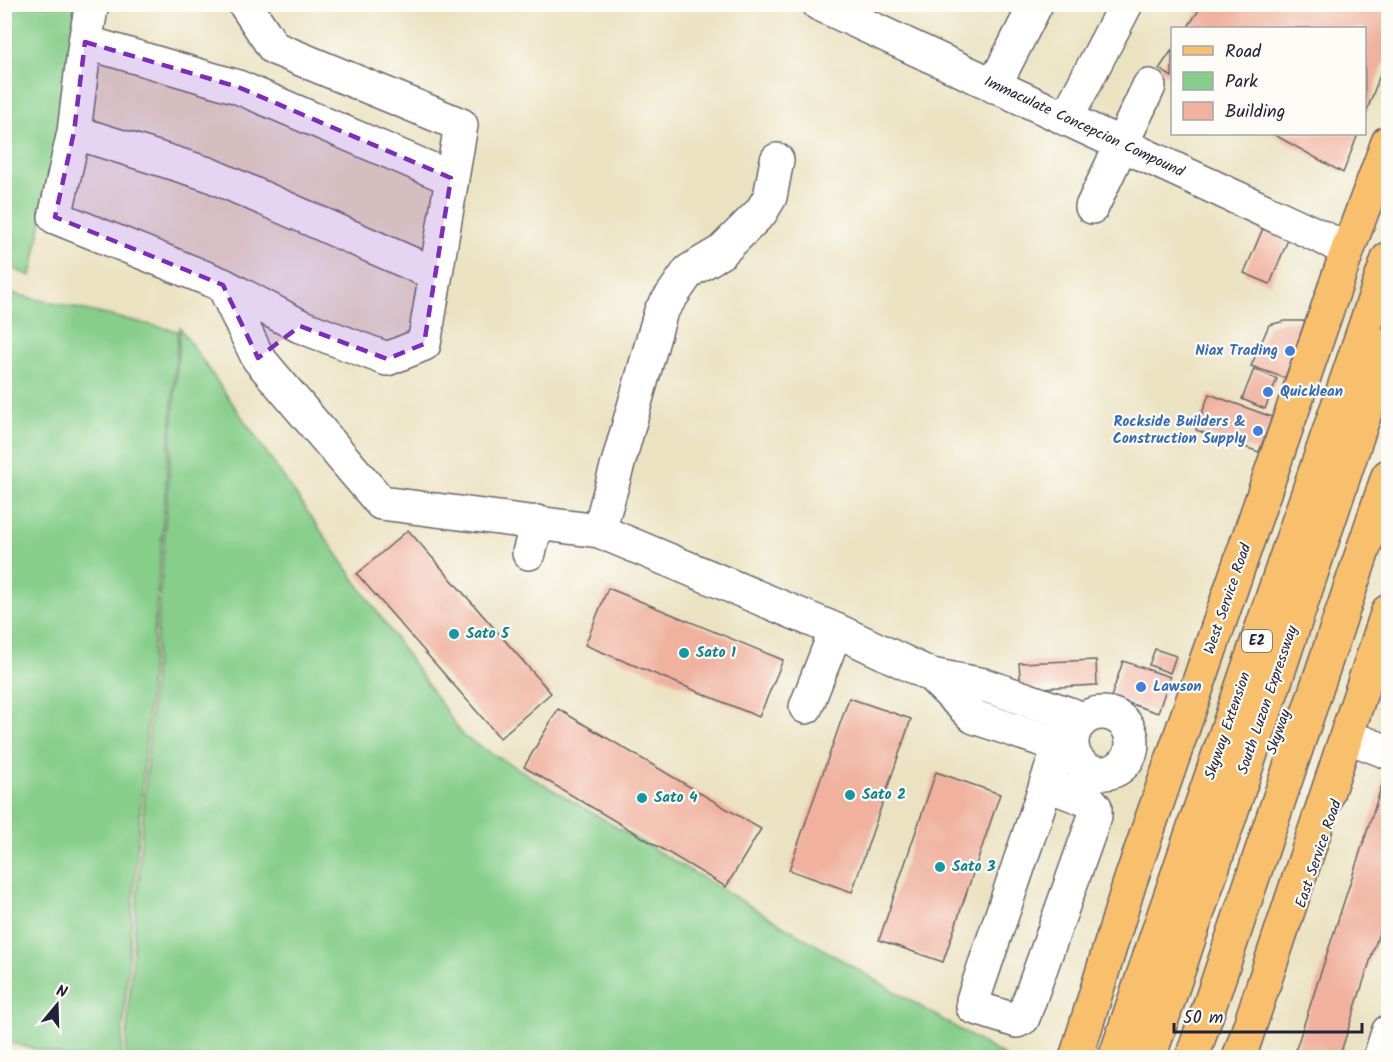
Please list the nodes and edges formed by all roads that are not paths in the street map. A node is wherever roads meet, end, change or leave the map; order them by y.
1 (92, 4) edge
2 (245, 4) edge
3 (819, 4) edge
4 (1036, 4) edge
5 (1126, 4) edge
6 (85, 42) junction
7 (994, 86) junction
8 (1149, 86) dead end
9 (1066, 119) junction
10 (74, 132) junction
11 (1389, 142) edge
12 (1121, 144) junction
13 (777, 160) dead end
14 (451, 178) junction
15 (1092, 207) dead end
16 (1347, 252) junction
17 (1389, 259) edge
18 (435, 274) junction
19 (223, 285) junction
20 (300, 326) junction
21 (1389, 344) edge
22 (258, 358) junction
23 (1389, 407) edge
24 (1389, 476) edge
25 (537, 522) junction
26 (598, 531) junction
27 (1389, 543) edge
28 (529, 554) dead end
29 (1389, 610) edge
30 (836, 630) junction
31 (1389, 650) edge
32 (931, 675) junction
33 (806, 707) dead end
34 (1077, 717) junction
35 (1374, 746) edge
36 (1066, 748) junction
37 (1131, 752) junction
38 (1172, 764) junction
39 (1046, 784) junction
40 (1389, 1032) edge
41 (1076, 1058) edge
42 (1115, 1058) edge
43 (1149, 1058) edge
44 (1169, 1058) edge
45 (1192, 1058) edge
46 (1215, 1058) edge
47 (1239, 1058) edge
48 (1248, 1058) edge
49 (1380, 1058) edge

1 - 6 street
2 - 14 street
3 - 7 street, Immaculate Concepcion Compound
4 - 7 street
5 - 9 street
6 - 10 street
6 - 14 street
7 - 9 street, Immaculate Concepcion Compound
8 - 12 street
9 - 12 street, Immaculate Concepcion Compound
10 - 18 street
10 - 19 street
11 - 16 main road, West Service Road
12 - 15 street
12 - 16 street, Immaculate Concepcion Compound
13 - 26 street
14 - 18 street
16 - 38 main road, West Service Road
17 - 42 main road, Skyway Extension / E2
18 - 20 street
19 - 20 street
19 - 22 street
20 - 22 street
21 - 43 main road, South Luzon Expressway / E2
22 - 25 street
23 - 44 main road, Skyway
24 - 45 main road, Skyway
25 - 26 street
25 - 28 street
26 - 30 street
27 - 46 main road
29 - 47 main road
30 - 32 street
30 - 33 street
31 - 35 main road, East Service Road
32 - 34 street
32 - 36 street
34 - 36 street
34 - 37 street
35 - 48 main road, East Service Road
36 - 37 street
36 - 39 street
37 - 38 street
38 - 41 main road, West Service Road
39 - 39 street
40 - 49 street

